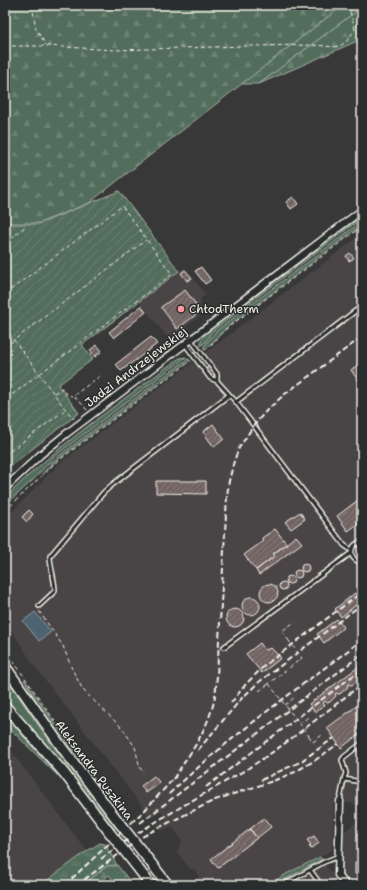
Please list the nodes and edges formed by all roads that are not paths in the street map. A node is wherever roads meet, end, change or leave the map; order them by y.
1 (362, 210) edge
2 (362, 306) edge
3 (191, 340) junction
4 (185, 344) junction
5 (217, 381) junction
6 (229, 395) junction
7 (236, 402) junction
8 (5, 488) edge
9 (362, 542) edge
10 (351, 552) junction
11 (362, 562) edge
12 (39, 606) road end
13 (224, 647) dead end
14 (5, 666) edge
15 (5, 706) edge
16 (362, 743) edge
17 (344, 778) junction
18 (362, 782) edge
19 (340, 801) joint
20 (339, 856) junction
21 (310, 870) junction
22 (151, 885) edge
23 (168, 885) edge
24 (283, 885) edge
25 (321, 885) edge
26 (346, 885) edge

1 - 3 street, Jadzi Andrzejewskiej
2 - 7 lane
3 - 4 street, Jadzi Andrzejewskiej
3 - 5 lane
4 - 5 lane
4 - 8 street, Jadzi Andrzejewskiej
5 - 6 lane
6 - 7 lane
6 - 12 lane
7 - 10 lane
9 - 10 lane
10 - 11 lane
10 - 13 lane
14 - 23 main road, Aleksandra Puszkina, bridge
15 - 22 main road, Aleksandra Puszkina, bridge
16 - 17 lane
17 - 18 lane
17 - 19 lane
19 - 20 street
20 - 21 lane
20 - 26 street
21 - 24 lane
21 - 25 lane

